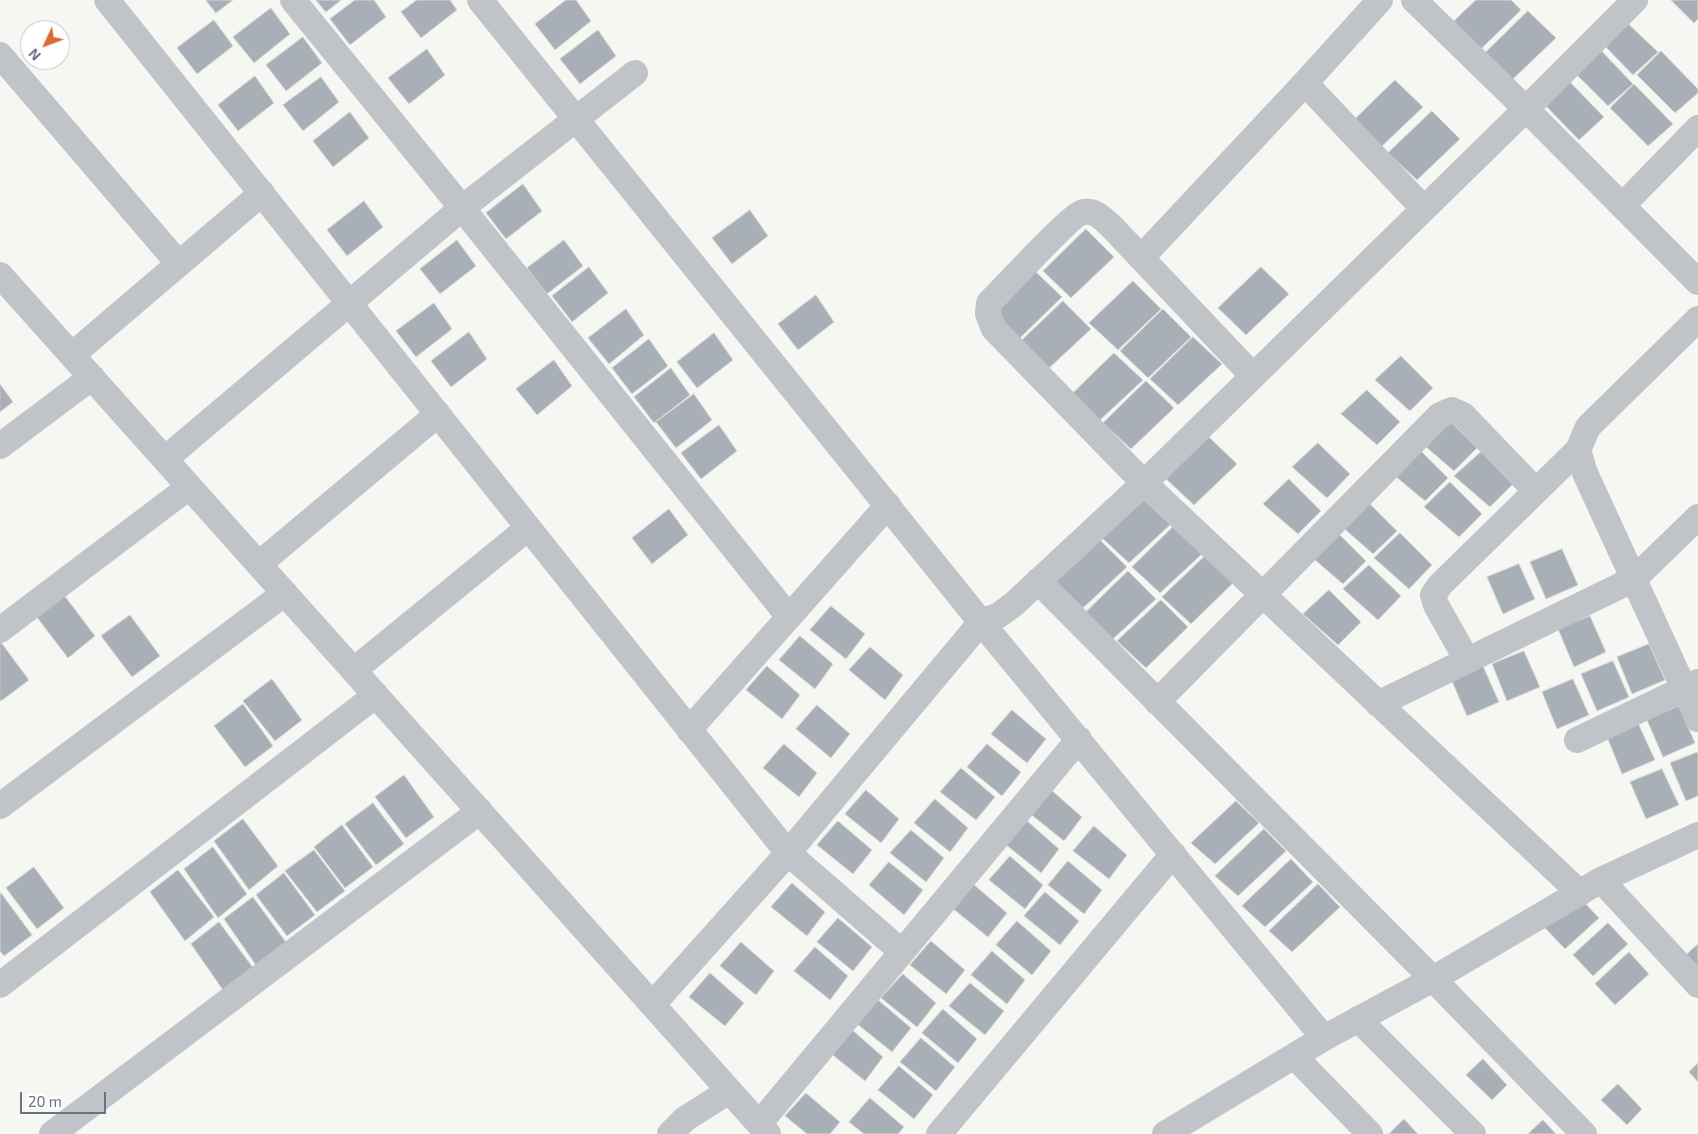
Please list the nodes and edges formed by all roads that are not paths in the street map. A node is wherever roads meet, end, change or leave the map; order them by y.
1 (107, 0) edge
2 (293, 0) edge
3 (480, 0) edge
4 (1380, 0) edge
5 (1414, 0) edge
6 (1629, 2) edge
7 (0, 54) edge
8 (635, 73) dead end
9 (1305, 84) junction
10 (1526, 109) junction
11 (576, 120) junction
12 (1698, 128) edge
13 (262, 193) junction
14 (1622, 206) junction
15 (462, 208) junction
16 (1424, 209) junction
17 (1141, 258) junction
18 (179, 264) junction
19 (0, 275) edge
20 (1698, 282) edge
21 (349, 303) junction
22 (1698, 319) edge
23 (72, 355) junction
24 (1253, 376) junction
25 (92, 378) junction
26 (438, 414) junction
27 (0, 446) edge
28 (1578, 450) junction
29 (165, 459) junction
30 (1144, 483) junction
31 (190, 487) junction
32 (1536, 491) junction
33 (888, 506) junction
34 (1698, 518) edge
35 (528, 528) junction
36 (259, 564) junction
37 (1634, 579) junction
38 (1038, 581) junction
39 (285, 594) junction
40 (1262, 594) junction
41 (789, 617) junction
42 (981, 622) junction
43 (0, 630) edge
44 (1467, 660) junction
45 (354, 670) junction
46 (1691, 685) edge
47 (376, 695) junction
48 (1157, 702) junction
49 (1378, 704) junction
50 (1698, 719) edge
51 (689, 730) junction
52 (1079, 740) junction
53 (1577, 740) dead end
54 (0, 806) edge
55 (480, 811) junction
56 (1698, 835) edge
57 (788, 853) junction
58 (1173, 854) junction
59 (1590, 887) junction
60 (902, 952) junction
61 (1433, 979) junction
62 (0, 985) edge
63 (1698, 985) edge
64 (653, 1004) junction
65 (1358, 1019) junction
66 (1324, 1038) junction
67 (1294, 1056) junction
68 (728, 1091) junction
69 (1198, 1126) edge
70 (763, 1129) edge
71 (52, 1134) edge
72 (670, 1134) edge
73 (939, 1134) edge
74 (1165, 1134) edge
75 (1370, 1134) edge
76 (1472, 1134) edge
77 (1584, 1134) edge

1 - 13 street
2 - 15 street
3 - 11 street
4 - 9 street
5 - 10 street
6 - 10 street
7 - 18 street
8 - 11 street
9 - 16 street
9 - 17 street
10 - 14 street
10 - 16 street
11 - 15 street
11 - 33 street
12 - 14 street
13 - 18 street
13 - 21 street
14 - 20 street
15 - 21 street
15 - 41 street
16 - 24 street
17 - 24 street
17 - 30 street
18 - 23 street
19 - 23 street
21 - 26 street
21 - 29 street
22 - 28 street
23 - 25 street
24 - 30 street
25 - 27 street
25 - 29 street
26 - 35 street
26 - 36 street
28 - 32 street
28 - 37 street
29 - 31 street
30 - 38 street
30 - 40 street
31 - 36 street
31 - 43 street
32 - 40 street
32 - 44 street
33 - 41 street
33 - 42 street
34 - 37 street
35 - 45 street
35 - 51 street
36 - 39 street
37 - 44 street
37 - 46 street
38 - 42 street
38 - 48 street
39 - 45 street
39 - 54 street
40 - 48 street
40 - 49 street
41 - 51 street
42 - 52 street
42 - 57 street
44 - 49 street
45 - 47 street
46 - 50 street
46 - 53 street
47 - 55 street
47 - 62 street
48 - 61 street
49 - 59 street
51 - 57 street
52 - 58 street
52 - 60 street
55 - 64 street
55 - 71 street
56 - 59 street
57 - 60 street
57 - 64 street
58 - 66 street
58 - 73 street
59 - 61 street
59 - 63 street
60 - 70 street
61 - 65 street
61 - 77 street
64 - 68 street
65 - 66 street
65 - 76 street
66 - 67 street
67 - 69 street
67 - 75 street
68 - 70 street
68 - 72 street
69 - 74 street

